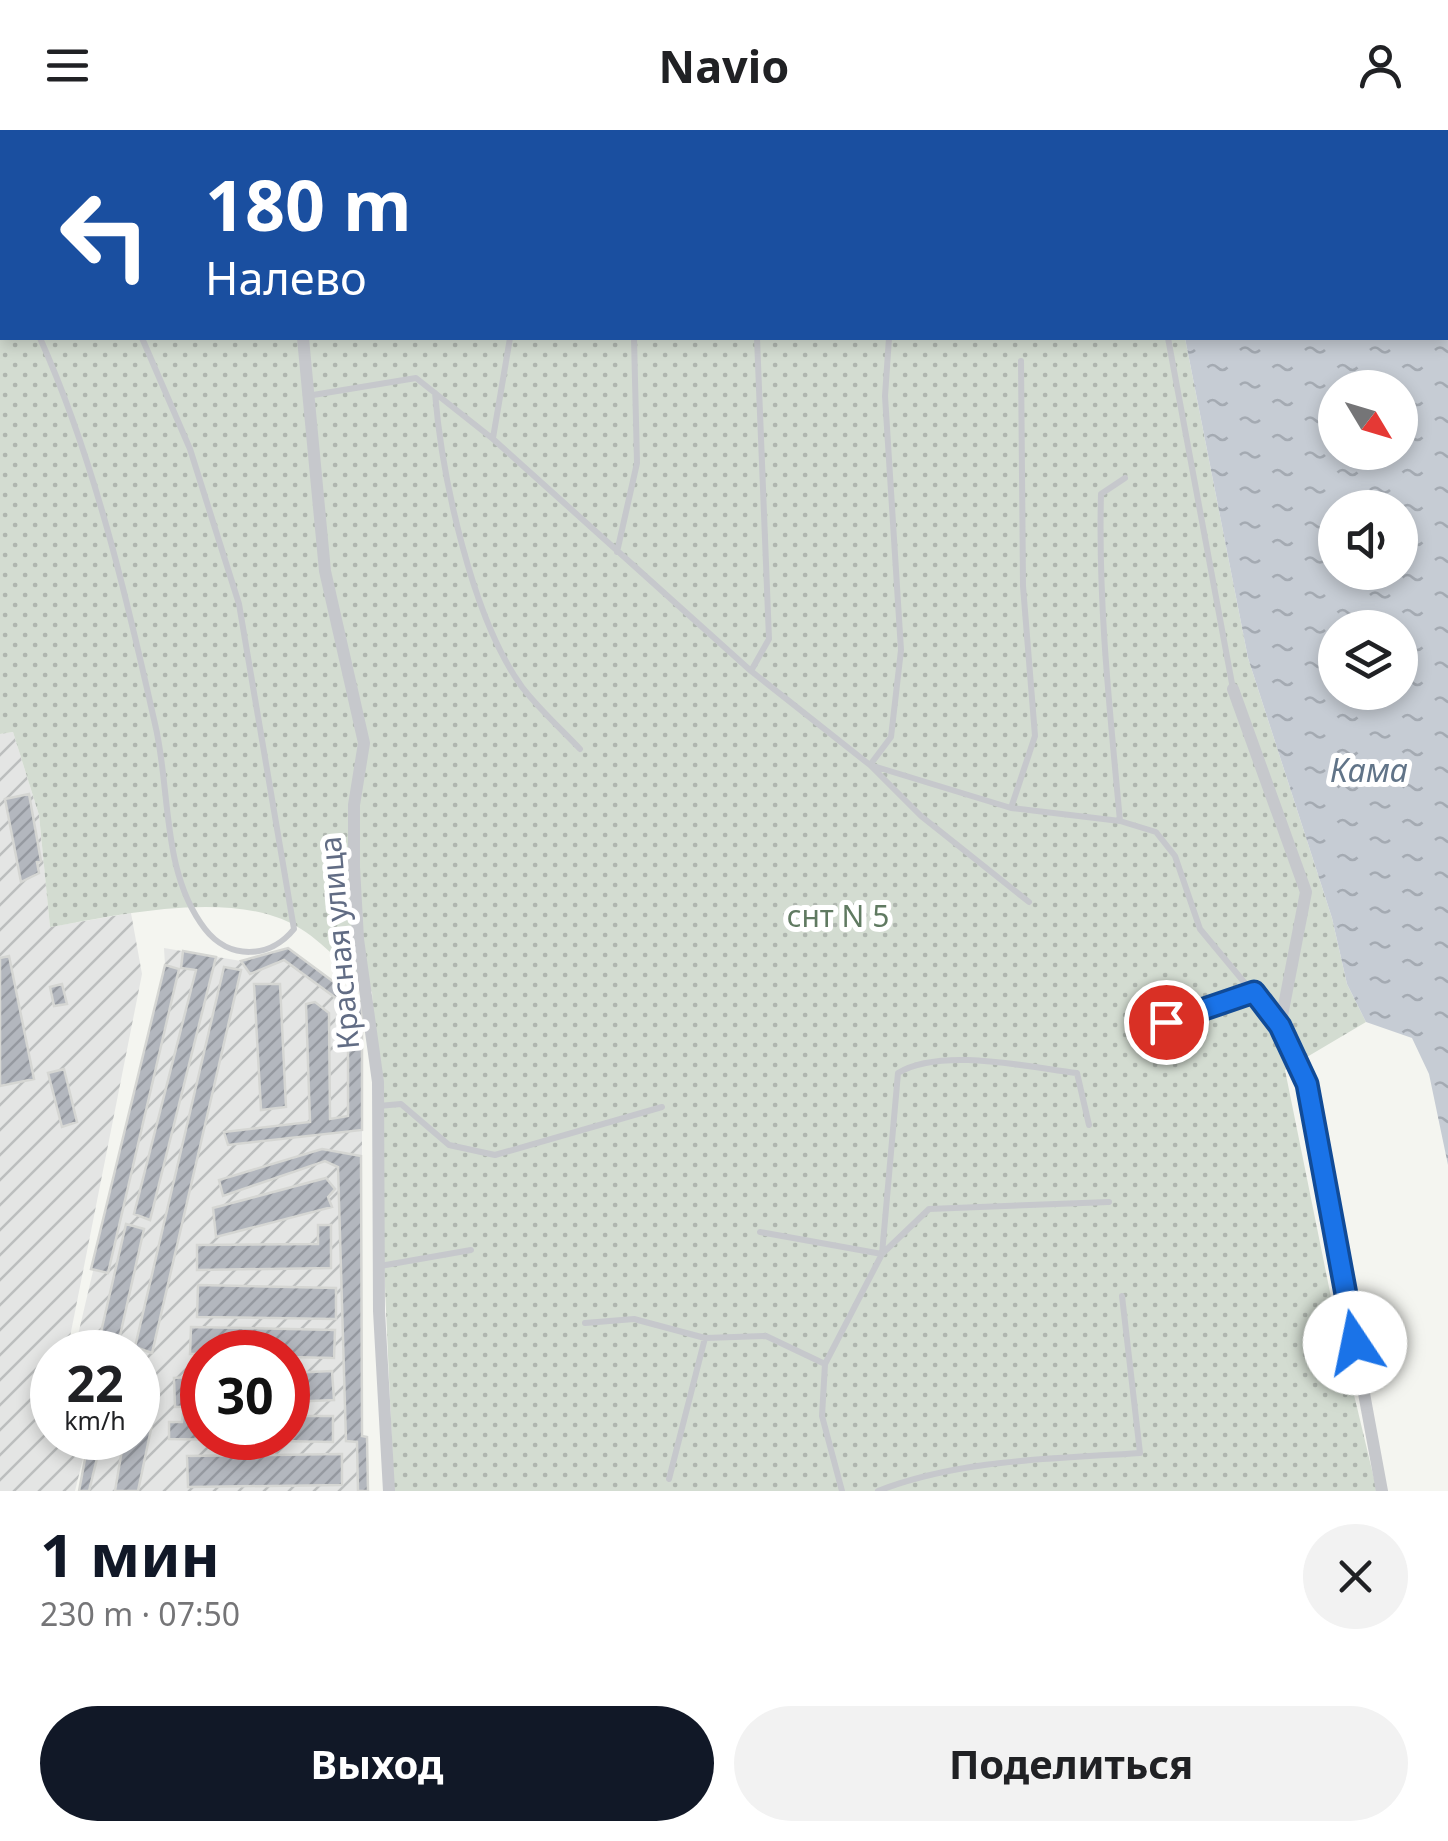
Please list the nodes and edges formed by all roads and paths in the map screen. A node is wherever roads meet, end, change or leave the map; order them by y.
1 (41, 340) edge
2 (143, 340) edge
3 (303, 340) edge
4 (510, 340) edge
5 (634, 340) edge
6 (757, 340) edge
7 (889, 340) edge
8 (1168, 340) edge
9 (1021, 361) dead end
10 (435, 392) junction
11 (306, 396) junction
12 (493, 439) junction
13 (1125, 478) dead end
14 (616, 554) junction
15 (751, 671) junction
16 (1233, 689) joint
17 (580, 749) dead end
18 (870, 765) junction
19 (1011, 808) junction
20 (1120, 822) junction
21 (1029, 902) dead end
22 (1254, 992) junction
23 (1138, 996) dead end
24 (1280, 1026) junction
25 (376, 1106) junction
26 (662, 1108) dead end
27 (1089, 1125) dead end
28 (1109, 1202) dead end
29 (760, 1232) dead end
30 (471, 1250) dead end
31 (882, 1254) junction
32 (378, 1267) junction
33 (1122, 1296) dead end
34 (586, 1323) dead end
35 (705, 1338) junction
36 (825, 1364) junction
37 (669, 1479) dead end
38 (389, 1491) edge
39 (842, 1491) edge
40 (878, 1491) edge
41 (1382, 1491) edge

1 - 2 lane
3 - 11 street, Красная улица
4 - 12 lane
5 - 14 lane
6 - 15 lane
7 - 18 lane
8 - 16 lane
9 - 19 lane
10 - 11 lane
10 - 12 lane
10 - 17 lane
11 - 25 street, Красная улица
12 - 14 lane
13 - 20 lane
14 - 15 lane
15 - 18 lane
16 - 24 street
18 - 19 lane
18 - 21 lane
19 - 20 lane
20 - 22 lane
22 - 23 lane
22 - 24 lane
24 - 41 street
25 - 26 lane
25 - 32 street, Красная улица
27 - 31 lane
28 - 31 lane
29 - 31 lane
30 - 32 lane
31 - 36 lane
32 - 38 street, Красная улица
33 - 40 lane
34 - 35 lane
35 - 36 lane
35 - 37 lane
36 - 39 lane

